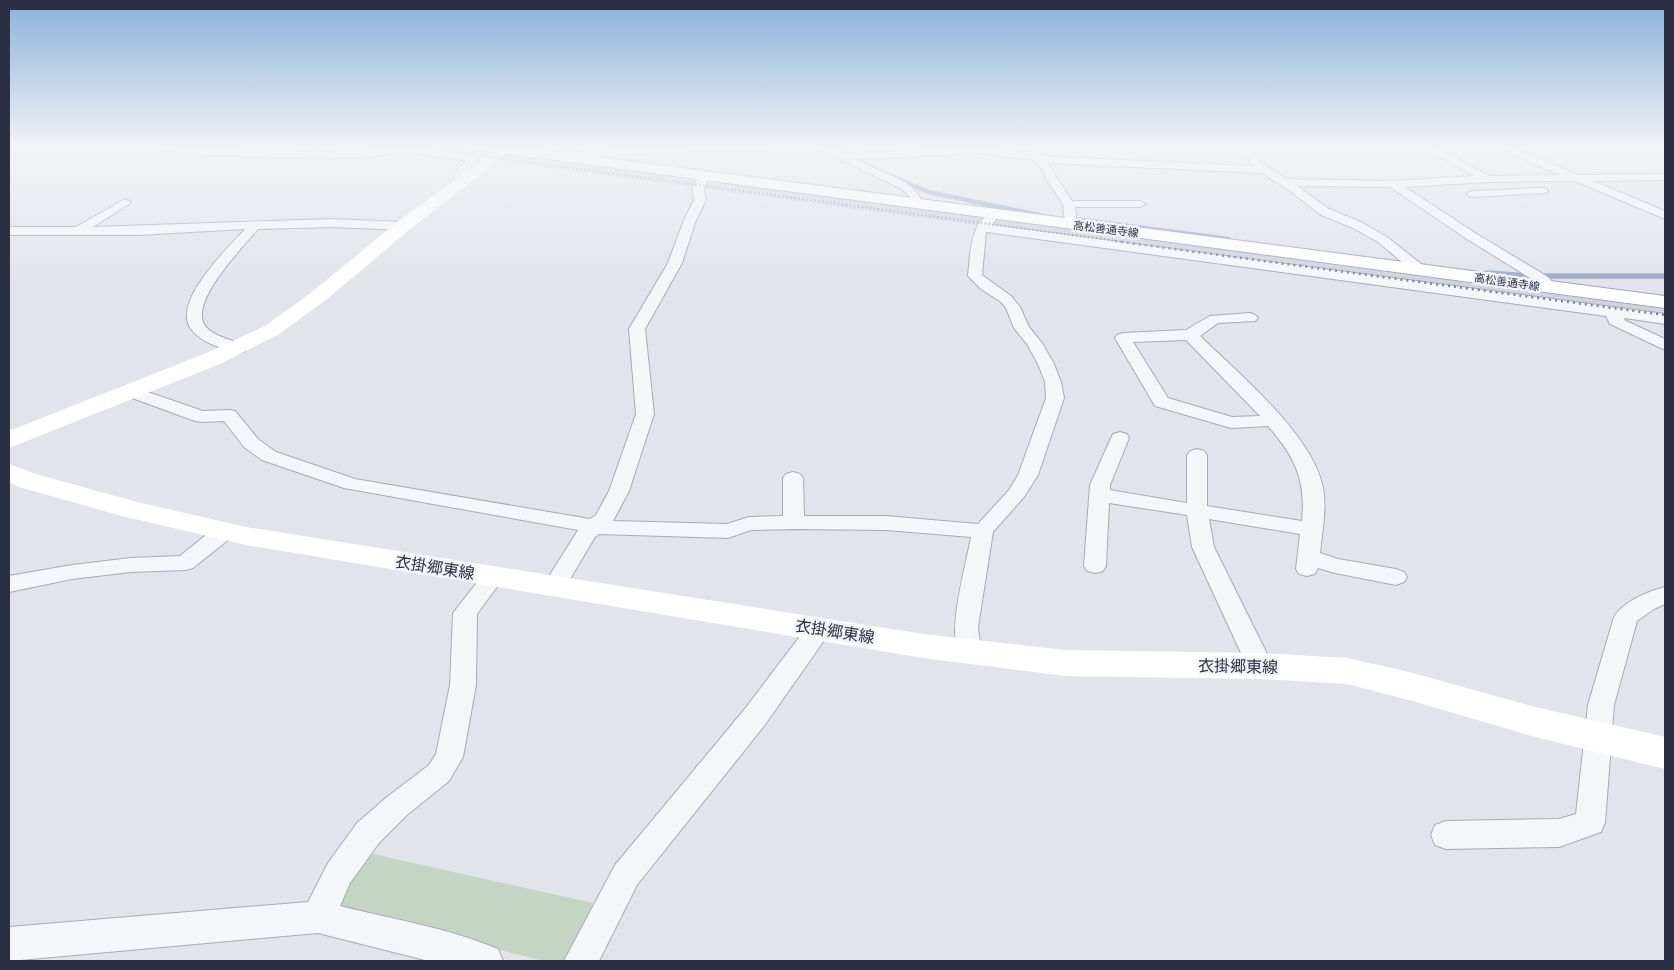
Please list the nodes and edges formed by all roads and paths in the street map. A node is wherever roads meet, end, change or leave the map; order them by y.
1 (449, 192) edge
2 (699, 192) edge
3 (829, 192) edge
4 (910, 192) edge
5 (1061, 192) edge
6 (1297, 192) edge
7 (1405, 192) edge
8 (1508, 192) edge
9 (1613, 192) edge
10 (1489, 193) joint
11 (1472, 194) dead end
12 (125, 202) dead end
13 (917, 204) junction
14 (1069, 204) junction
15 (1140, 204) dead end
16 (1665, 215) edge
17 (989, 221) junction
18 (1071, 224) junction
19 (254, 226) junction
20 (403, 226) junction
21 (80, 230) junction
22 (9, 231) edge
23 (1420, 270) junction
24 (1551, 288) junction
25 (1665, 302) edge
26 (1250, 318) dead end
27 (1665, 319) edge
28 (1190, 335) junction
29 (1665, 346) edge
30 (239, 348) junction
31 (130, 392) junction
32 (1273, 420) junction
33 (1120, 438) dead end
34 (9, 440) edge
35 (1197, 455) dead end
36 (9, 472) edge
37 (793, 478) dead end
38 (1100, 495) junction
39 (1197, 510) junction
40 (794, 522) junction
41 (596, 527) junction
42 (1310, 529) junction
43 (225, 531) junction
44 (984, 531) junction
45 (1095, 566) dead end
46 (494, 576) junction
47 (1396, 577) dead end
48 (9, 584) edge
49 (556, 586) junction
50 (1665, 595) edge
51 (819, 629) junction
52 (969, 651) junction
53 (1260, 666) junction
54 (1598, 738) junction
55 (1665, 753) edge
56 (1446, 835) dead end
57 (318, 917) junction
58 (9, 944) edge
59 (486, 961) edge
60 (581, 961) edge

1 - 20 main road
2 - 41 street
3 - 13 main road, 高松善通寺線
4 - 13 street
5 - 14 street
6 - 23 street
7 - 24 street
8 - 10 street
9 - 16 street
10 - 11 street
12 - 21 street
13 - 17 main road, 高松善通寺線
14 - 15 street
14 - 18 street
17 - 18 main road, 高松善通寺線
17 - 27 street
17 - 44 street
18 - 23 main road, 高松善通寺線
19 - 20 street
19 - 21 street
19 - 30 street
20 - 30 main road
21 - 22 street
23 - 24 main road, 高松善通寺線
24 - 25 main road, 高松善通寺線
26 - 28 street
27 - 29 street
28 - 32 street
28 - 32 street
30 - 31 main road
31 - 34 main road
31 - 41 street
32 - 42 street
33 - 38 street
35 - 39 street
36 - 43 main road, 衣掛郷東線
37 - 40 street
38 - 39 street
38 - 45 street
39 - 42 street
39 - 53 street
40 - 41 street
40 - 44 street
41 - 49 street
42 - 47 street
43 - 46 main road, 衣掛郷東線
43 - 48 street
44 - 52 street
46 - 49 main road, 衣掛郷東線
46 - 57 street
49 - 51 main road, 衣掛郷東線
50 - 54 street
51 - 52 main road, 衣掛郷東線
51 - 60 street
52 - 53 main road, 衣掛郷東線
53 - 54 main road, 衣掛郷東線
54 - 55 main road, 衣掛郷東線
54 - 56 street
57 - 58 street
57 - 59 street

